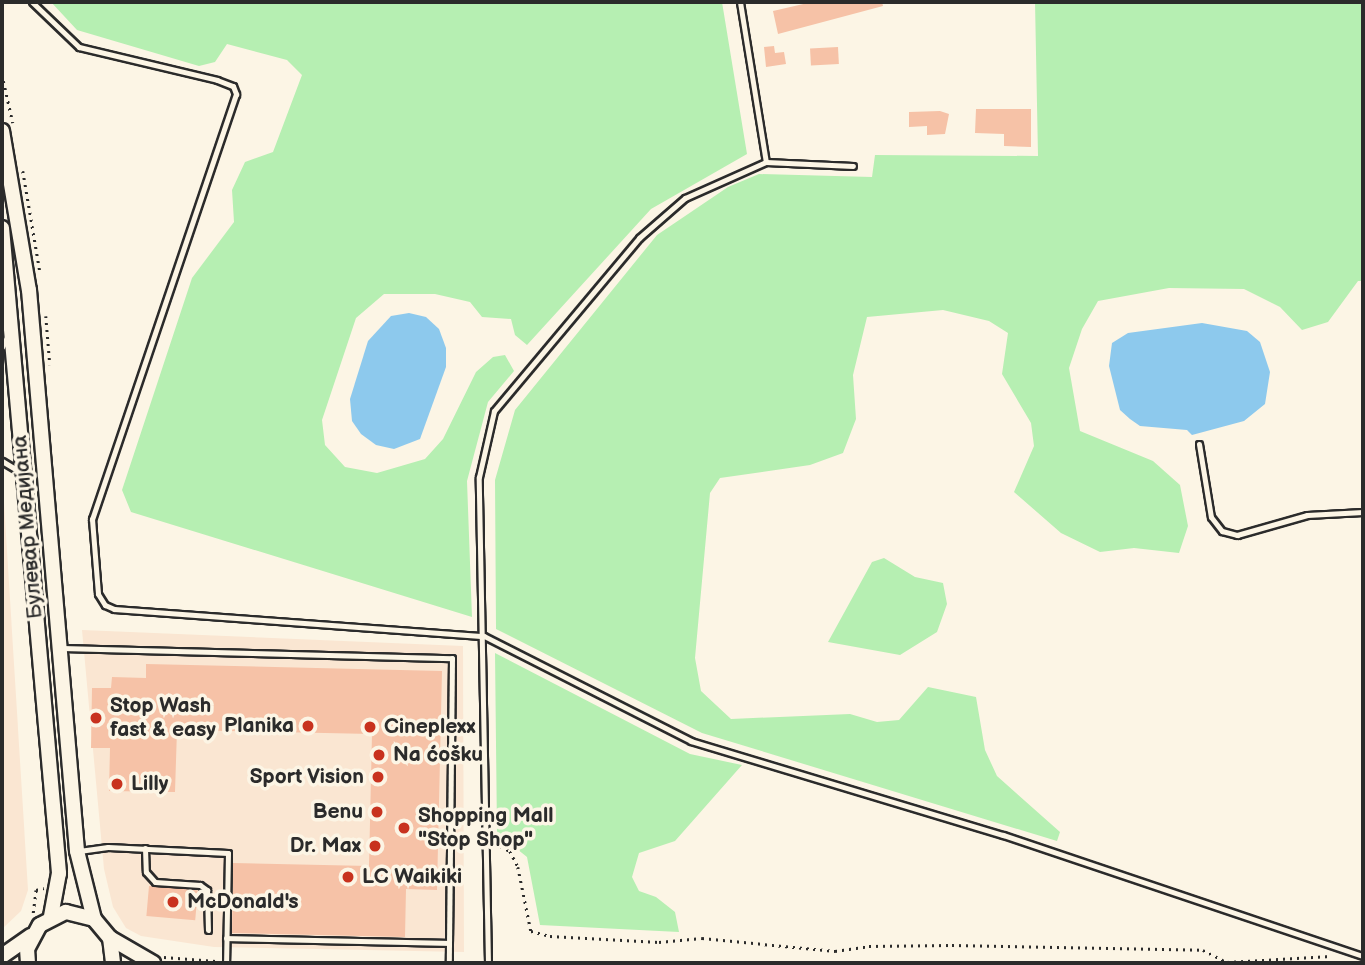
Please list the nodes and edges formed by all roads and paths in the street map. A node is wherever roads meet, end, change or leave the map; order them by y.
1 (32, 2) edge
2 (740, 2) edge
3 (2, 131) edge
4 (766, 162) junction
5 (853, 166) dead end
6 (2, 228) edge
7 (12, 318) junction
8 (2, 347) edge
9 (1199, 444) dead end
10 (2, 461) edge
11 (26, 474) junction
12 (1363, 512) edge
13 (484, 636) junction
14 (59, 649) junction
15 (489, 840) junction
16 (145, 848) junction
17 (77, 851) junction
18 (36, 890) dead end
19 (51, 916) junction
20 (94, 919) junction
21 (29, 921) dead end
22 (208, 930) dead end
23 (31, 936) junction
24 (110, 938) junction
25 (226, 938) junction
26 (449, 943) junction
27 (2, 956) edge
28 (1337, 956) dead end
29 (1363, 956) edge
30 (157, 960) edge
31 (226, 962) edge
32 (28, 963) edge
33 (113, 963) edge
34 (272, 963) edge
35 (449, 963) edge
36 (488, 963) edge

1 - 13 lane
2 - 4 lane
3 - 14 main road, Булевар Медијана
4 - 5 lane
4 - 13 lane
6 - 7 main road, Булевар Медијана
7 - 8 lane
7 - 11 main road, Булевар Медијана
9 - 12 lane
10 - 11 lane
11 - 19 main road, Булевар Медијана
13 - 15 lane
13 - 29 lane
14 - 17 main road, Булевар Медијана
14 - 26 lane
15 - 28 path
15 - 36 lane
16 - 17 lane
16 - 22 lane
16 - 25 lane
17 - 20 main road, Булевар Медијана
18 - 21 path
19 - 20 main road
19 - 23 main road
20 - 24 main road
23 - 27 main road
23 - 32 main road
24 - 30 main road
24 - 33 main road
25 - 26 lane
25 - 31 lane
26 - 35 lane
30 - 31 path
31 - 34 path

